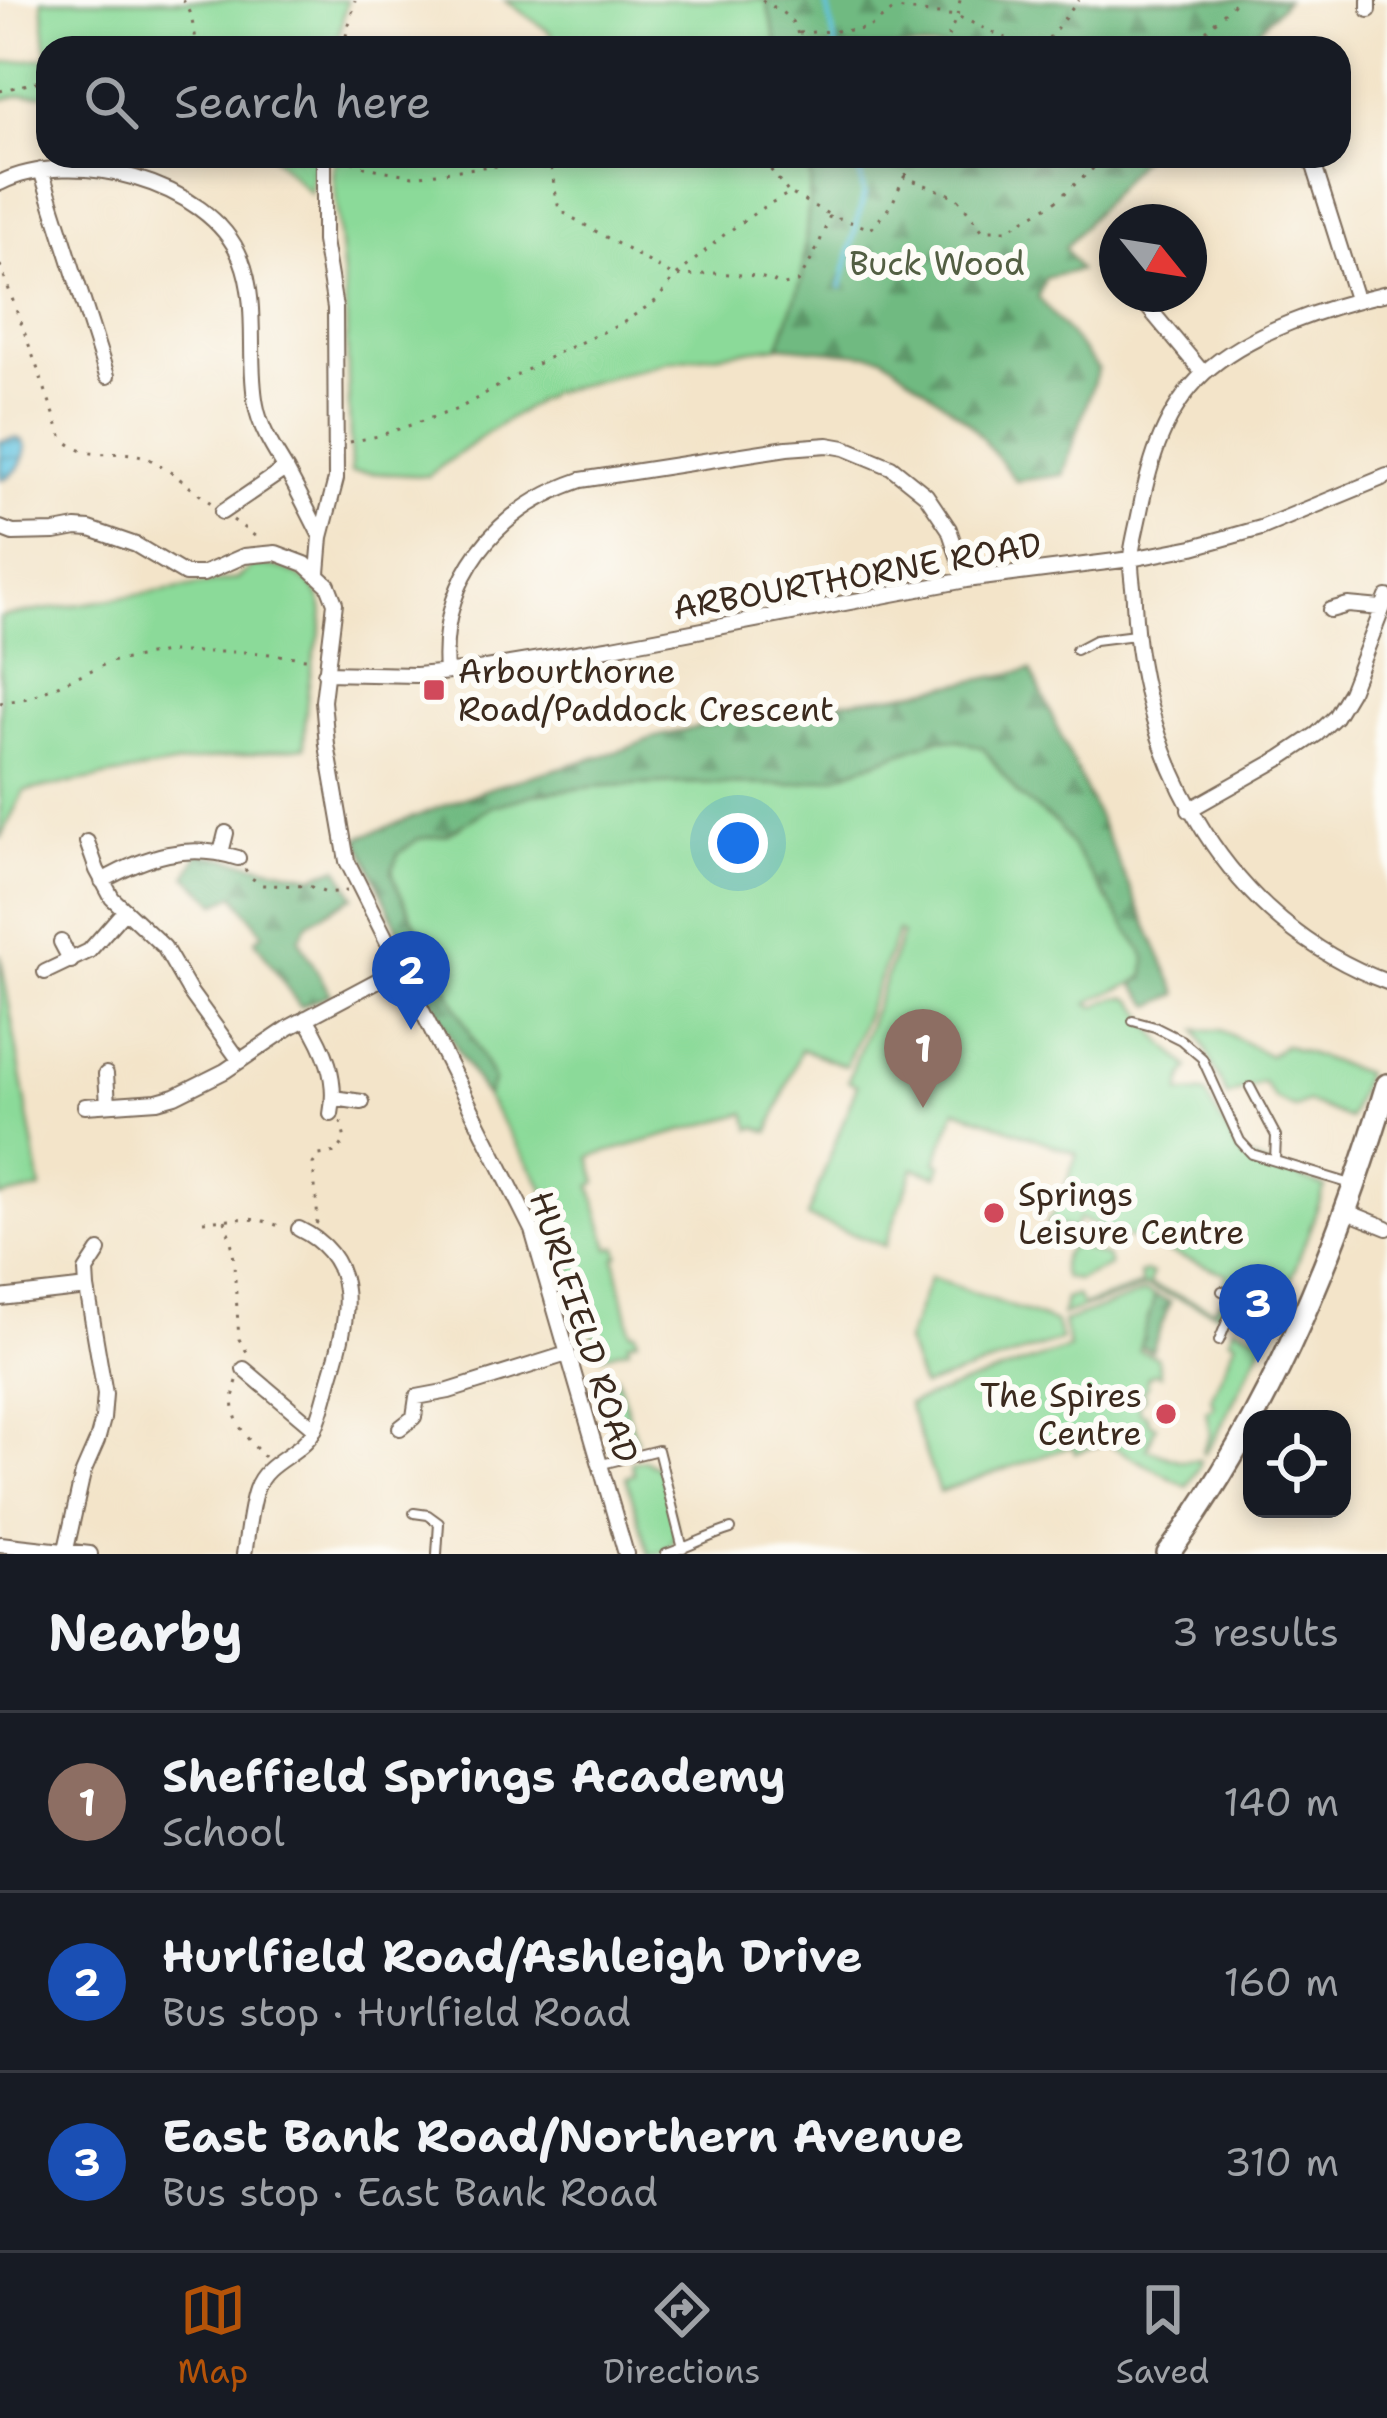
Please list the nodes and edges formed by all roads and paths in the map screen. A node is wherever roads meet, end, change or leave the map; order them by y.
1 (183, 0) edge
2 (355, 0) edge
3 (762, 0) edge
4 (960, 0) edge
5 (1079, 0) edge
6 (1237, 0) edge
7 (957, 16) junction
8 (799, 33) joint
9 (195, 36) edge
10 (346, 36) edge
11 (949, 36) edge
12 (1001, 36) edge
13 (1050, 36) edge
14 (1201, 36) edge
15 (36, 82) edge
16 (0, 91) edge
17 (324, 168) edge
18 (370, 168) edge
19 (475, 168) edge
20 (551, 168) edge
21 (770, 168) edge
22 (909, 168) edge
23 (1093, 168) edge
24 (1315, 168) edge
25 (41, 170) junction
26 (904, 177) junction
27 (0, 183) edge
28 (790, 194) junction
29 (830, 215) junction
30 (0, 265) edge
31 (675, 277) junction
32 (1387, 292) edge
33 (1356, 299) junction
34 (1152, 312) edge
35 (1203, 374) junction
36 (107, 376) dead end
37 (336, 445) junction
38 (285, 469) junction
39 (1387, 476) edge
40 (222, 512) junction
41 (0, 528) edge
42 (321, 537) junction
43 (276, 553) junction
44 (1131, 560) junction
45 (318, 573) junction
46 (966, 580) junction
47 (1384, 603) edge
48 (1330, 610) dead end
49 (1135, 634) junction
50 (1076, 650) dead end
51 (326, 667) junction
52 (446, 672) junction
53 (0, 703) edge
54 (1189, 810) junction
55 (226, 832) dead end
56 (87, 842) dead end
57 (221, 853) junction
58 (238, 858) joint
59 (102, 881) junction
60 (359, 886) junction
61 (125, 910) junction
62 (61, 942) dead end
63 (71, 961) junction
64 (399, 969) junction
65 (45, 972) dead end
66 (1387, 982) edge
67 (306, 1018) junction
68 (1133, 1021) dead end
69 (240, 1061) junction
70 (106, 1074) dead end
71 (1387, 1085) edge
72 (1250, 1087) dead end
73 (362, 1102) dead end
74 (108, 1104) junction
75 (86, 1106) dead end
76 (332, 1106) junction
77 (1275, 1161) junction
78 (1354, 1185) junction
79 (1345, 1211) junction
80 (225, 1220) junction
81 (202, 1221) dead end
82 (1387, 1228) edge
83 (305, 1231) junction
84 (99, 1251) dead end
85 (87, 1288) junction
86 (1222, 1291) dead end
87 (1237, 1297) junction
88 (0, 1298) edge
89 (1299, 1323) junction
90 (1219, 1342) dead end
91 (567, 1354) junction
92 (244, 1369) junction
93 (400, 1428) dead end
94 (315, 1430) junction
95 (600, 1465) junction
96 (272, 1466) junction
97 (414, 1513) dead end
98 (731, 1529) dead end
99 (0, 1544) edge
100 (683, 1549) junction
101 (65, 1553) edge
102 (90, 1554) edge
103 (244, 1554) edge
104 (437, 1554) edge
105 (626, 1554) edge
106 (667, 1554) edge
107 (1168, 1554) edge

1 - 9 path
2 - 10 path
3 - 8 path
4 - 7 path
5 - 13 path
6 - 14 path
7 - 8 path
7 - 11 path
7 - 12 path
15 - 16 path
17 - 37 street, HURLFIELD ROAD
18 - 19 path
20 - 31 path
21 - 28 path
22 - 26 path
23 - 26 path
24 - 33 street
25 - 27 street
25 - 36 street
25 - 38 street
26 - 29 path
28 - 29 path
28 - 31 path
29 - 31 path
30 - 40 path
31 - 37 path
32 - 33 street
33 - 35 street
34 - 35 street
35 - 44 street
37 - 42 street, HURLFIELD ROAD
38 - 40 street
38 - 42 street
39 - 44 street, ARBOURTHORNE ROAD
40 - 43 path
41 - 43 street
42 - 45 street, HURLFIELD ROAD
43 - 45 street
44 - 46 street, ARBOURTHORNE ROAD
44 - 49 street
45 - 51 street, HURLFIELD ROAD
46 - 52 street, ARBOURTHORNE ROAD
46 - 52 street
47 - 48 street
47 - 54 street
49 - 50 lane
49 - 54 street
51 - 52 street, ARBOURTHORNE ROAD
51 - 53 path
51 - 60 street, HURLFIELD ROAD
54 - 66 street
55 - 57 street
56 - 59 street
57 - 58 street
57 - 59 street
58 - 60 path
59 - 61 street
60 - 64 street, HURLFIELD ROAD
61 - 63 street
61 - 69 street
62 - 63 street
63 - 65 street
64 - 67 street
64 - 91 street, HURLFIELD ROAD
67 - 69 street
67 - 76 street
68 - 77 lane
69 - 74 street
70 - 74 street
71 - 78 street
72 - 77 lane
73 - 76 street
74 - 75 street
76 - 83 path
77 - 78 lane
78 - 79 street
79 - 82 street
79 - 89 street
80 - 81 path
80 - 83 path
80 - 92 path
83 - 94 street
84 - 85 street
85 - 88 street
85 - 101 street
86 - 87 lane
87 - 89 lane
87 - 90 lane
89 - 107 street
91 - 93 street
91 - 95 street, HURLFIELD ROAD
92 - 94 street
92 - 96 path
94 - 96 street
95 - 100 lane
95 - 105 street, HURLFIELD ROAD
96 - 103 street
97 - 104 lane
98 - 100 lane
99 - 101 street
100 - 106 lane
101 - 102 street

